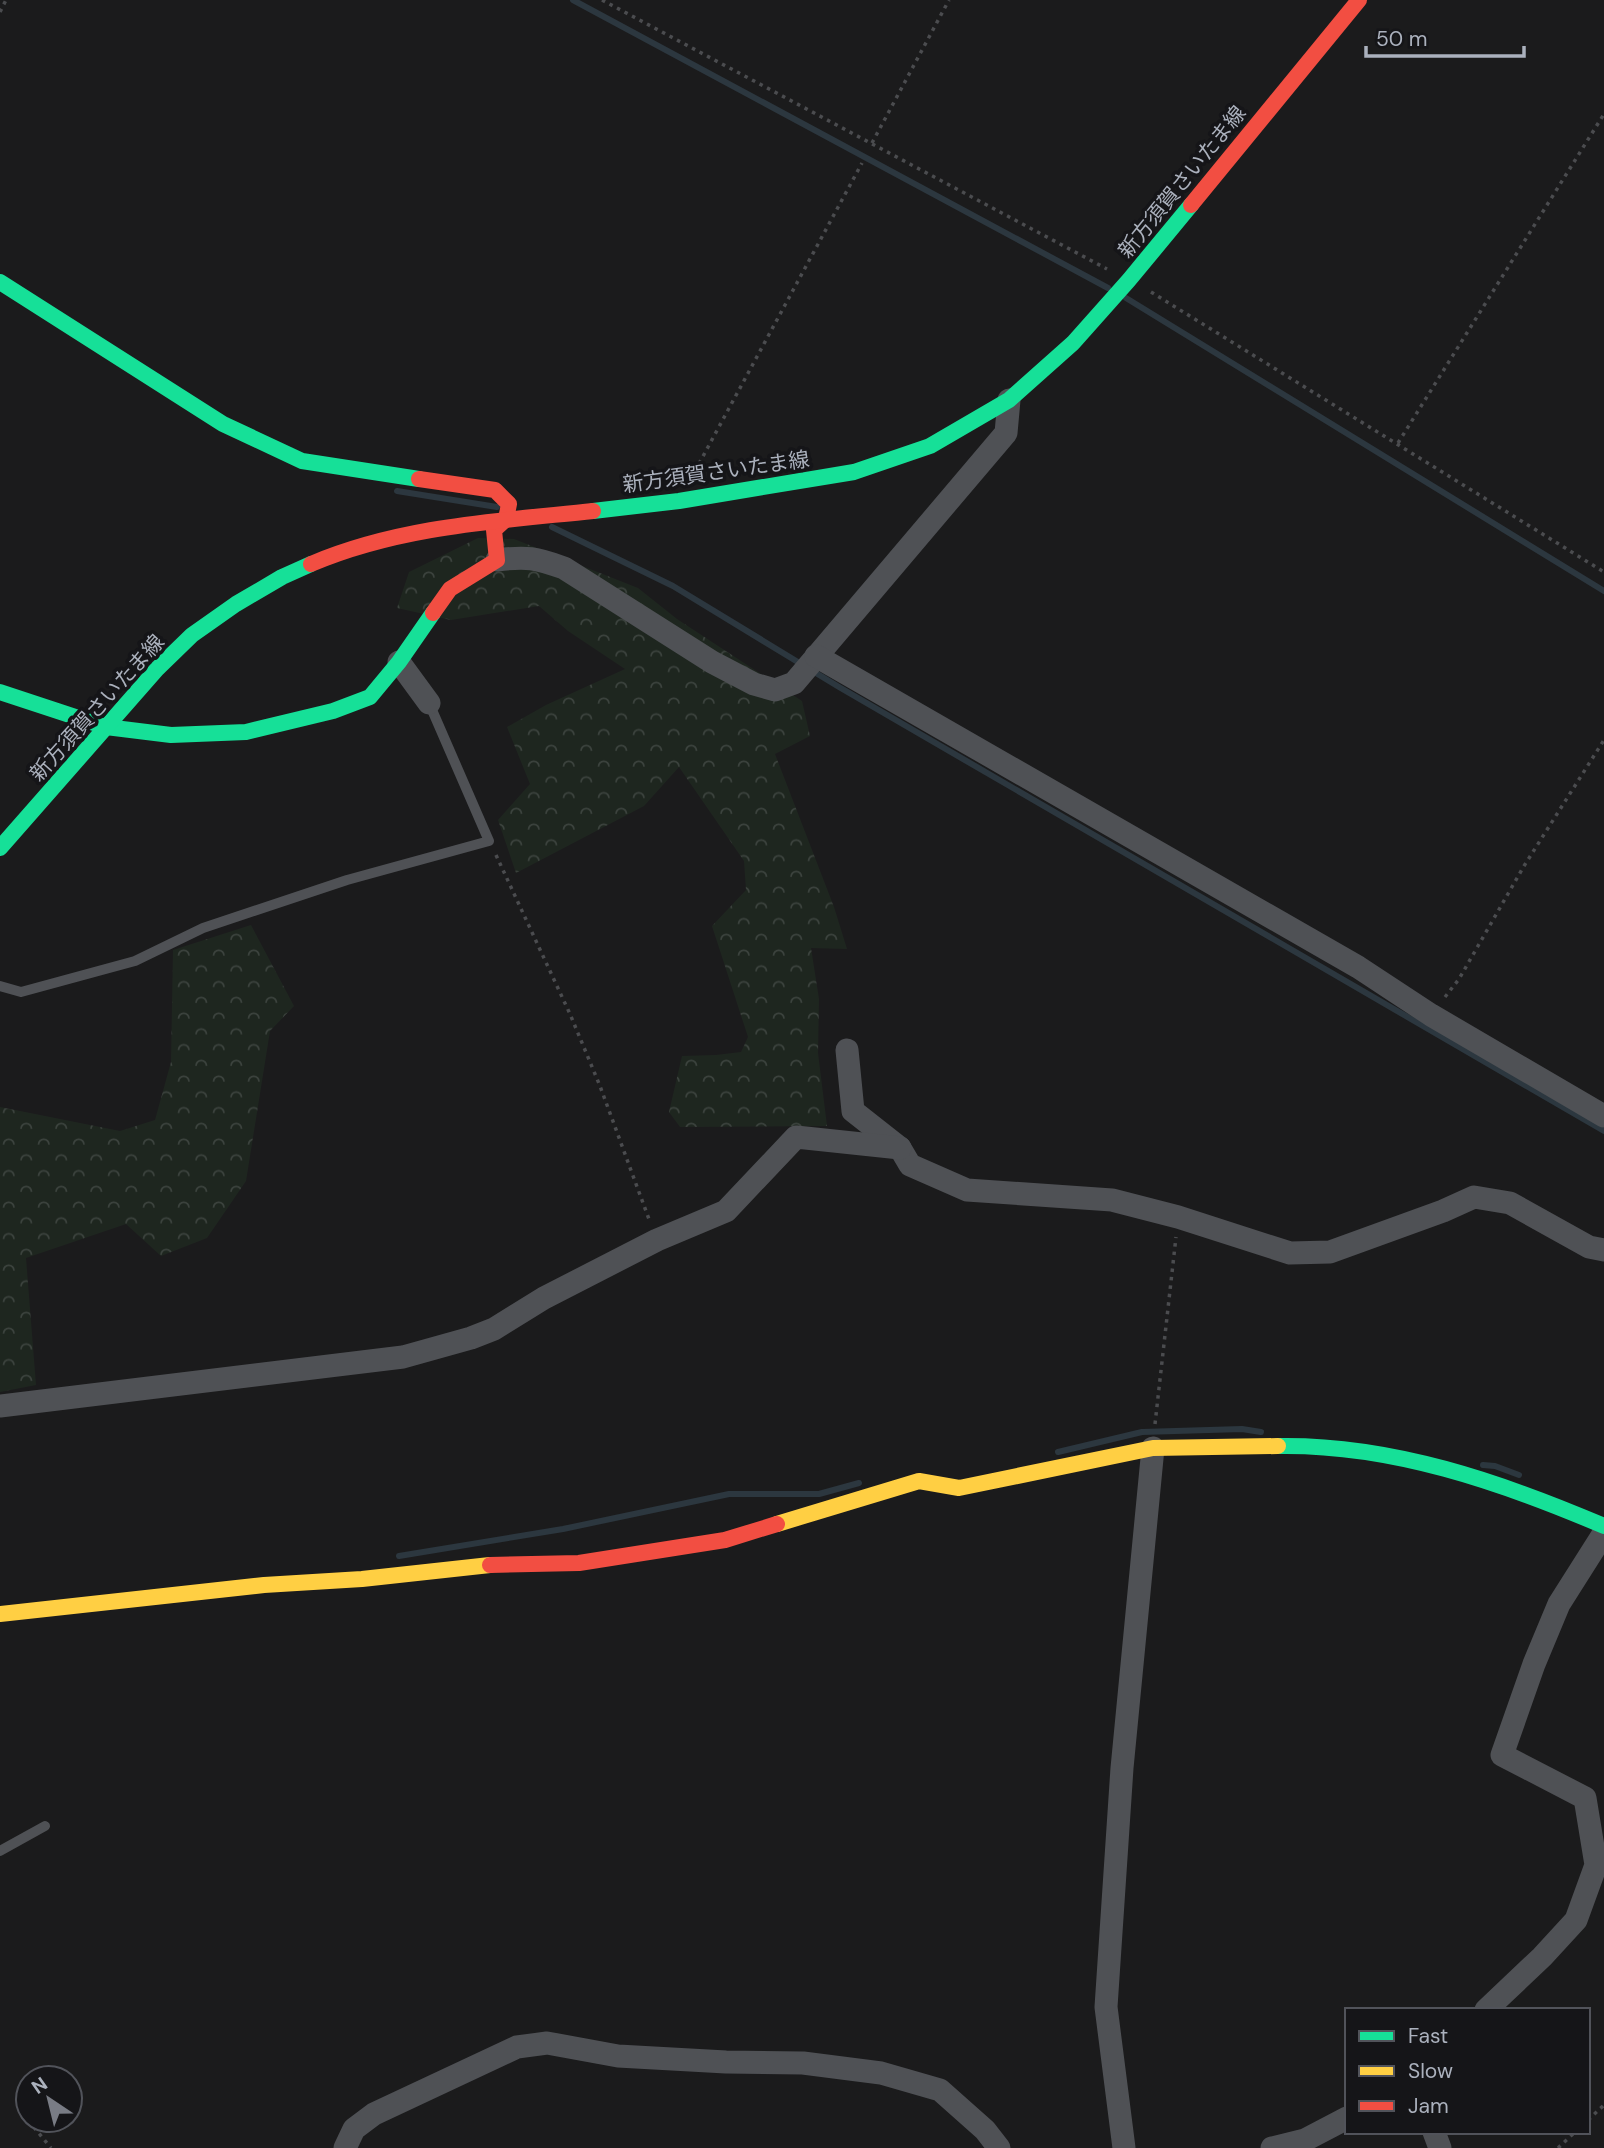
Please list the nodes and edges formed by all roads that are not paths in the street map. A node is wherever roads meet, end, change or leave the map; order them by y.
1 (1359, 0) edge
2 (0, 282) edge
3 (1009, 400) junction
4 (506, 519) junction
5 (497, 560) junction
6 (816, 656) junction
7 (399, 662) junction
8 (0, 692) edge
9 (429, 704) joint
10 (106, 727) junction
11 (0, 848) edge
12 (0, 986) edge
13 (847, 1051) dead end
14 (1604, 1116) edge
15 (900, 1148) junction
16 (1604, 1250) edge
17 (0, 1406) edge
18 (1153, 1448) junction
19 (1604, 1526) edge
20 (1604, 1533) edge
21 (0, 1614) edge
22 (45, 1826) dead end
23 (0, 1851) edge
24 (1488, 2008) edge
25 (1345, 2119) edge
26 (345, 2148) edge
27 (999, 2148) edge
28 (1124, 2148) edge
29 (1272, 2148) edge

1 - 3 street, 新方須賀さいたま線
2 - 4 street
3 - 4 street, 新方須賀さいたま線
3 - 6 street
4 - 5 street
4 - 10 street, 新方須賀さいたま線
5 - 6 street
5 - 7 street
6 - 14 street
7 - 9 street
7 - 10 street
8 - 10 street
9 - 12 lane
10 - 11 street, 新方須賀さいたま線
13 - 15 street
15 - 16 street
15 - 17 street
18 - 19 street
18 - 21 street
18 - 28 street
20 - 24 street
22 - 23 lane
25 - 29 street
26 - 27 street

